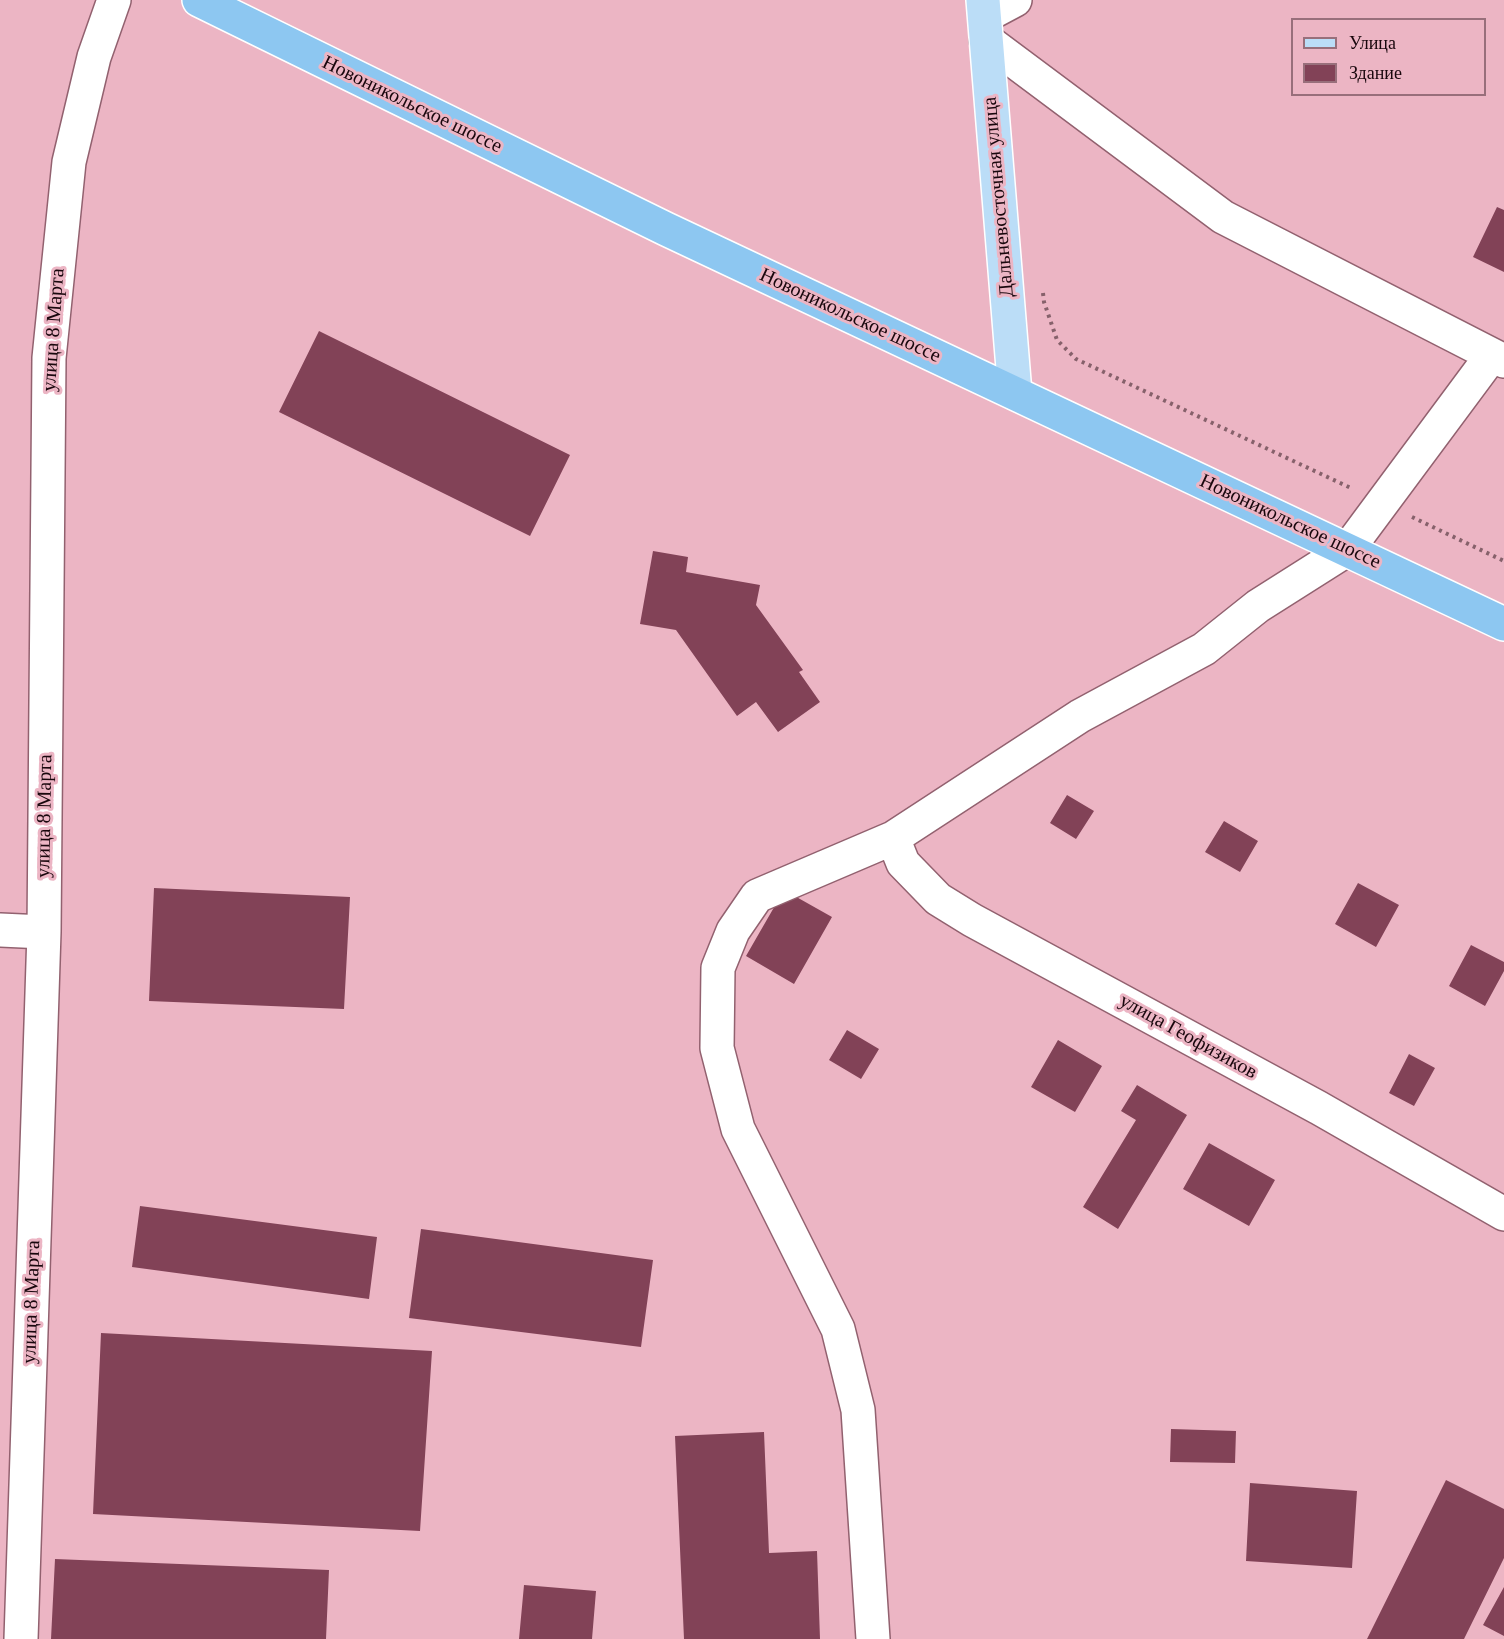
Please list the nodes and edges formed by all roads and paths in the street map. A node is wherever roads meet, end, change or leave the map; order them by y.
1 (114, 0) edge
2 (199, 0) edge
3 (1015, 0) edge
4 (985, 18) edge
5 (1042, 290) dead end
6 (1498, 358) edge
7 (1014, 393) junction
8 (1382, 503) junction
9 (1348, 549) junction
10 (1504, 561) edge
11 (1504, 624) edge
12 (893, 838) junction
13 (0, 930) edge
14 (44, 932) junction
15 (1504, 1214) edge
16 (21, 1639) edge
17 (873, 1639) edge

1 - 14 street, улица 8 Марта
2 - 7 highway, Новоникольское шоссе
3 - 4 street
4 - 6 street
4 - 7 main road, Дальневосточная улица
5 - 8 path
6 - 8 street
7 - 9 highway, Новоникольское шоссе
8 - 9 street
8 - 10 path
9 - 11 highway, Новоникольское шоссе
9 - 12 street
12 - 15 street, улица Геофизиков
12 - 17 street
13 - 14 street
14 - 16 street, улица 8 Марта

